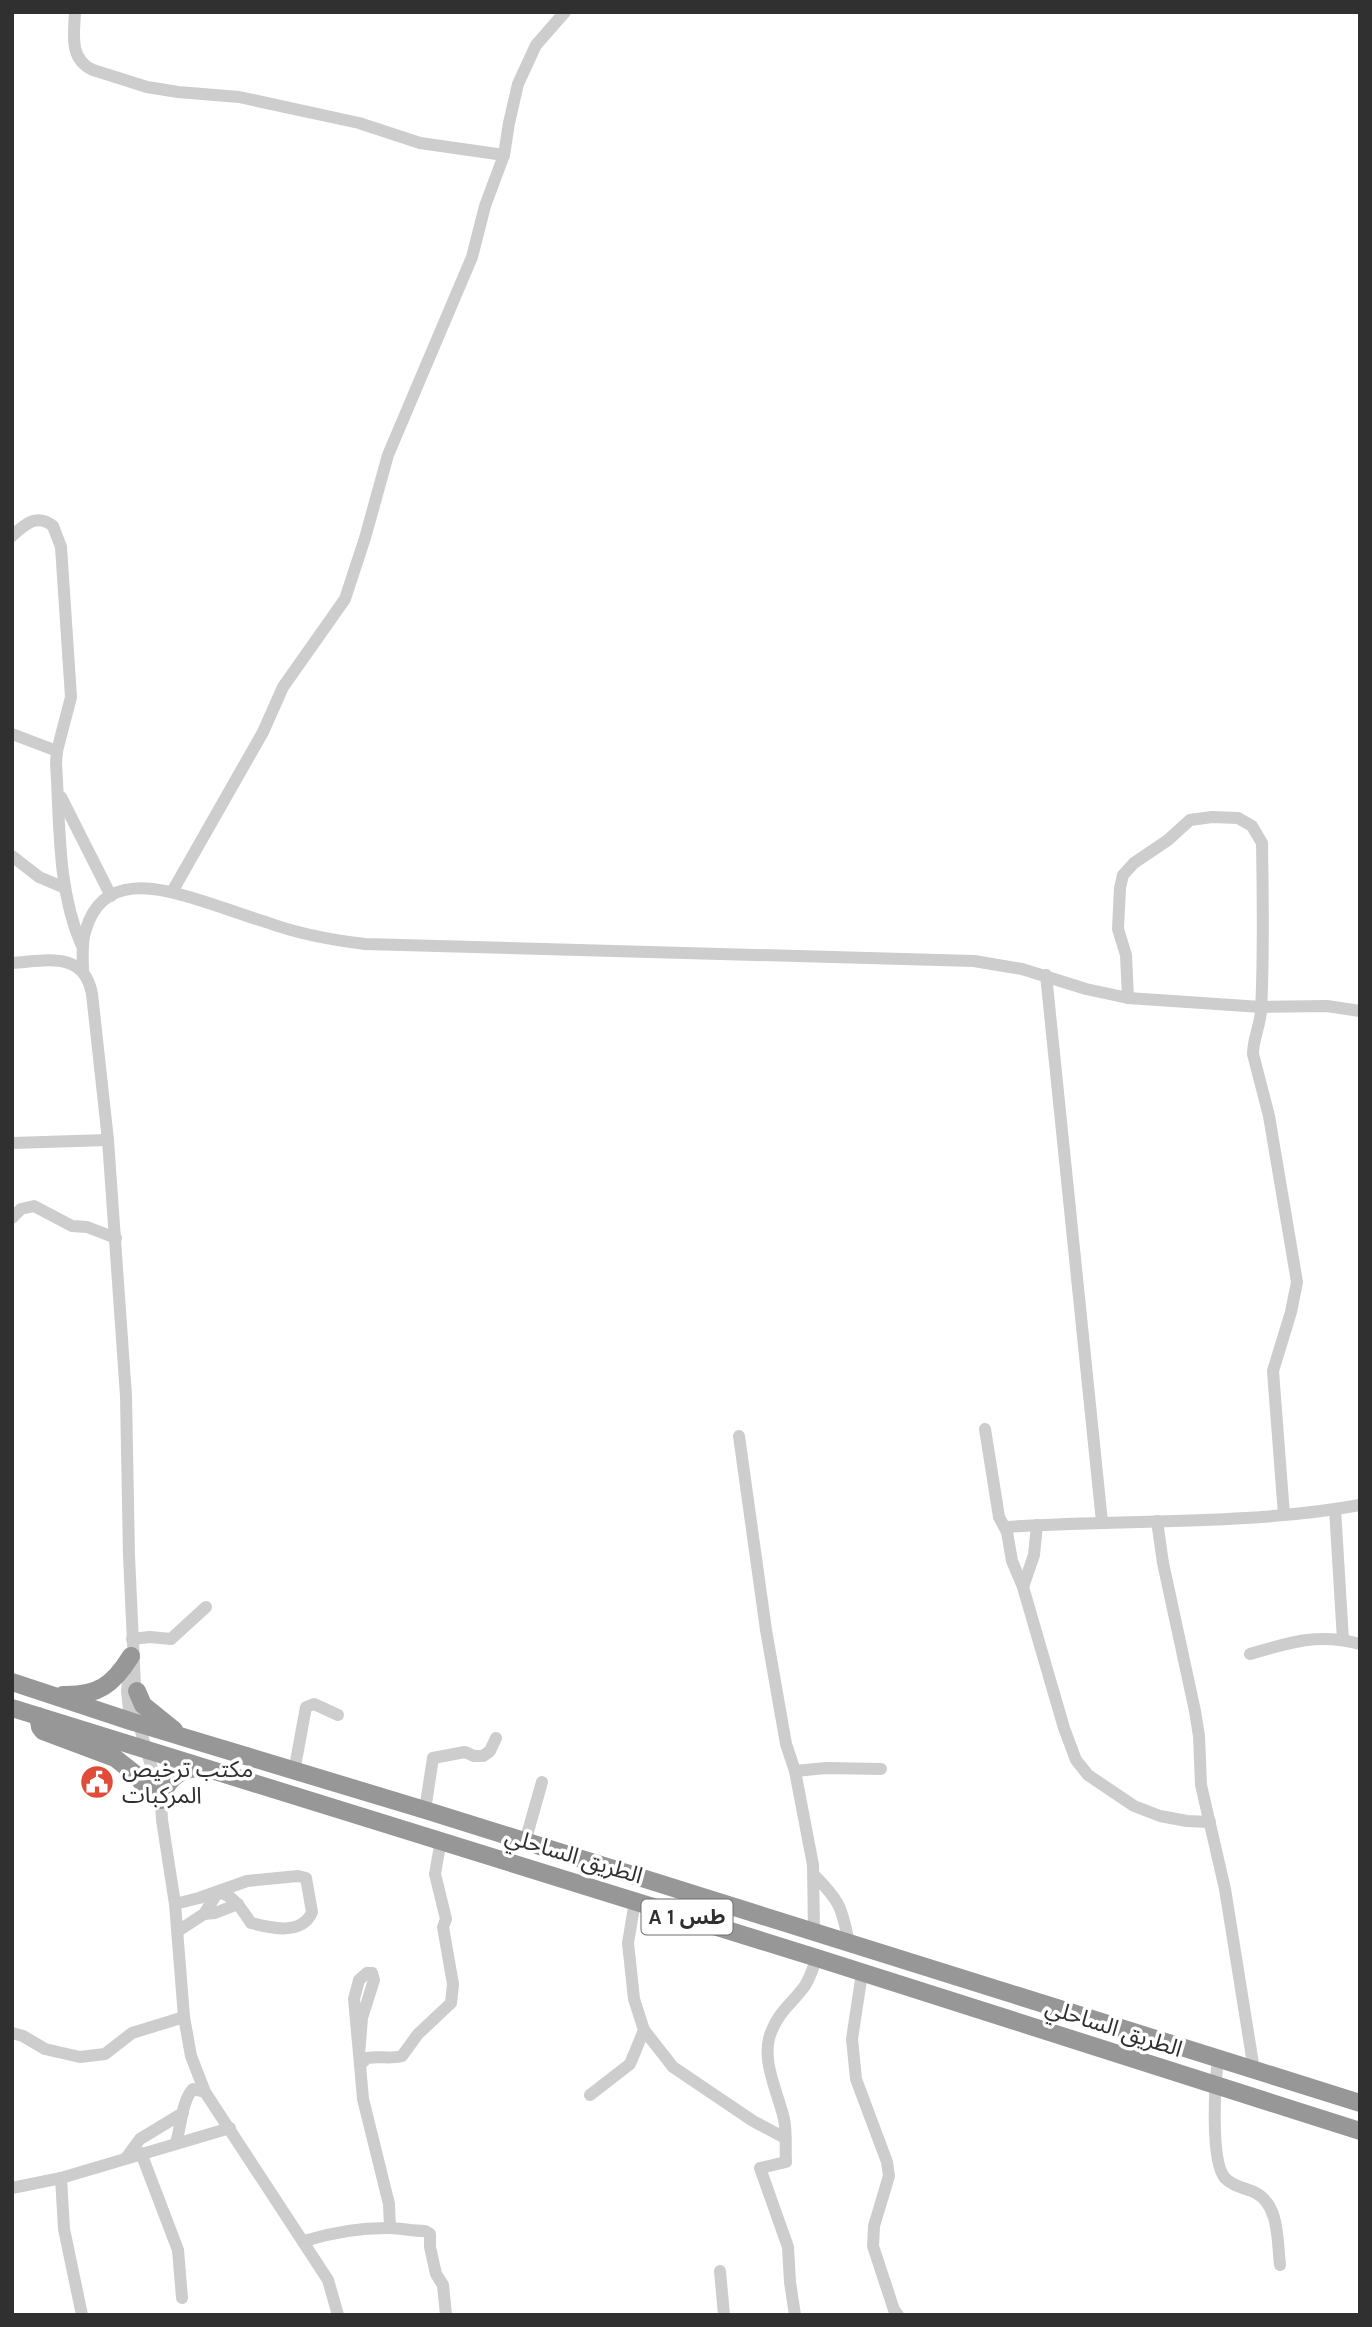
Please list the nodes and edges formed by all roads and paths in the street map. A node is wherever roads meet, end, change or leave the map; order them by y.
1 (75, 12) edge
2 (565, 12) edge
3 (504, 155) junction
4 (12, 536) edge
5 (12, 734) edge
6 (57, 751) junction
7 (58, 790) junction
8 (12, 856) edge
9 (65, 888) junction
10 (172, 892) junction
11 (111, 896) junction
12 (83, 948) junction
13 (12, 963) edge
14 (83, 972) junction
15 (1045, 975) junction
16 (1128, 998) junction
17 (1261, 1007) junction
18 (1360, 1010) edge
19 (108, 1140) junction
20 (12, 1143) edge
21 (12, 1218) edge
22 (116, 1238) junction
23 (985, 1429) dead end
24 (739, 1436) dead end
25 (1360, 1505) edge
26 (1335, 1509) junction
27 (1284, 1515) junction
28 (1157, 1521) junction
29 (1102, 1522) junction
30 (1037, 1525) junction
31 (1006, 1527) junction
32 (1023, 1587) junction
33 (206, 1607) dead end
34 (1343, 1640) junction
35 (1360, 1644) edge
36 (132, 1647) junction
37 (1250, 1654) dead end
38 (12, 1682) edge
39 (44, 1692) junction
40 (137, 1692) junction
41 (12, 1708) edge
42 (338, 1715) dead end
43 (38, 1716) junction
44 (134, 1722) junction
45 (183, 1737) junction
46 (496, 1738) dead end
47 (142, 1747) junction
48 (204, 1768) junction
49 (881, 1769) dead end
50 (795, 1771) junction
51 (294, 1772) junction
52 (542, 1782) dead end
53 (156, 1796) junction
54 (425, 1810) junction
55 (1210, 1822) junction
56 (441, 1840) junction
57 (526, 1842) junction
58 (814, 1875) junction
59 (218, 1892) junction
60 (635, 1901) junction
61 (175, 1904) junction
62 (238, 1904) junction
63 (204, 1914) junction
64 (178, 1931) junction
65 (814, 1933) junction
66 (849, 1943) junction
67 (817, 1958) junction
68 (862, 1973) junction
69 (184, 2017) junction
70 (644, 2030) junction
71 (12, 2034) edge
72 (359, 2060) junction
73 (1218, 2060) junction
74 (1254, 2070) junction
75 (1215, 2085) junction
76 (205, 2092) junction
77 (590, 2095) dead end
78 (1360, 2104) edge
79 (183, 2113) junction
80 (230, 2128) junction
81 (1360, 2131) edge
82 (785, 2137) junction
83 (176, 2143) junction
84 (141, 2153) junction
85 (126, 2158) junction
86 (61, 2178) junction
87 (12, 2188) edge
88 (390, 2228) junction
89 (304, 2241) junction
90 (1280, 2265) dead end
91 (720, 2271) dead end
92 (182, 2298) dead end
93 (82, 2315) edge
94 (338, 2315) edge
95 (446, 2315) edge
96 (724, 2315) edge
97 (794, 2315) edge
98 (898, 2315) edge

1 - 3 street
2 - 3 street
3 - 10 street
4 - 6 street
5 - 6 street
6 - 7 street
7 - 9 street
7 - 11 street
8 - 9 street
9 - 12 street
10 - 11 street
10 - 15 street
11 - 12 street
12 - 14 street
13 - 14 street
14 - 19 street
15 - 16 street
15 - 29 street
16 - 17 street
16 - 17 street
17 - 18 street
17 - 27 street
19 - 20 street
19 - 22 street
21 - 22 street
22 - 36 street
23 - 31 street
24 - 50 street
25 - 26 street
26 - 27 street
26 - 34 street
27 - 28 street
28 - 29 street
28 - 55 street
29 - 30 street
30 - 31 street
30 - 32 street
31 - 32 street
32 - 55 street
33 - 36 street
34 - 35 street
34 - 37 street
36 - 39 highway
36 - 40 street
36 - 44 street
38 - 39 highway, الطريق الساحلي / A 1 طس
39 - 44 highway, الطريق الساحلي / A 1 طس
40 - 44 street
40 - 45 highway
41 - 43 highway, الطريق الساحلي / A 1 طس
42 - 51 street
43 - 47 highway, الطريق الساحلي / A 1 طس
43 - 53 highway
44 - 45 highway, الطريق الساحلي / A 1 طس
44 - 47 street
45 - 51 highway, الطريق الساحلي / A 1 طس
46 - 54 street
47 - 48 highway, الطريق الساحلي / A 1 طس
47 - 53 street
48 - 53 highway
48 - 56 highway, الطريق الساحلي / A 1 طس
49 - 50 street
50 - 58 street
51 - 54 highway, الطريق الساحلي / A 1 طس
52 - 57 street
53 - 61 street
54 - 57 highway, الطريق الساحلي / A 1 طس
55 - 74 street
56 - 60 highway, الطريق الساحلي / A 1 طس
56 - 72 street
57 - 65 highway, الطريق الساحلي / A 1 طس
58 - 65 street
58 - 66 street
59 - 61 street
59 - 62 street
59 - 62 street
59 - 63 street
60 - 67 highway, الطريق الساحلي / A 1 طس
60 - 70 street
61 - 64 street
62 - 63 street
63 - 64 street
64 - 69 street
65 - 66 highway, الطريق الساحلي / A 1 طس
66 - 73 highway, الطريق الساحلي / A 1 طس
67 - 68 highway, الطريق الساحلي / A 1 طس
67 - 82 street
68 - 75 highway, الطريق الساحلي / A 1 طس
68 - 98 street
69 - 71 street
69 - 76 street
70 - 77 street
70 - 82 street
72 - 72 street
72 - 88 street
73 - 74 highway, الطريق الساحلي / A 1 طس
73 - 75 street
74 - 78 highway, الطريق الساحلي / A 1 طس
75 - 81 highway, الطريق الساحلي / A 1 طس
75 - 90 street
76 - 79 street
76 - 80 street
79 - 83 street
79 - 85 street
80 - 83 street
80 - 89 street
82 - 97 street
83 - 84 street
84 - 85 street
84 - 92 street
85 - 86 street
86 - 87 street
86 - 93 street
88 - 89 street
88 - 95 street
89 - 94 street
91 - 96 street

